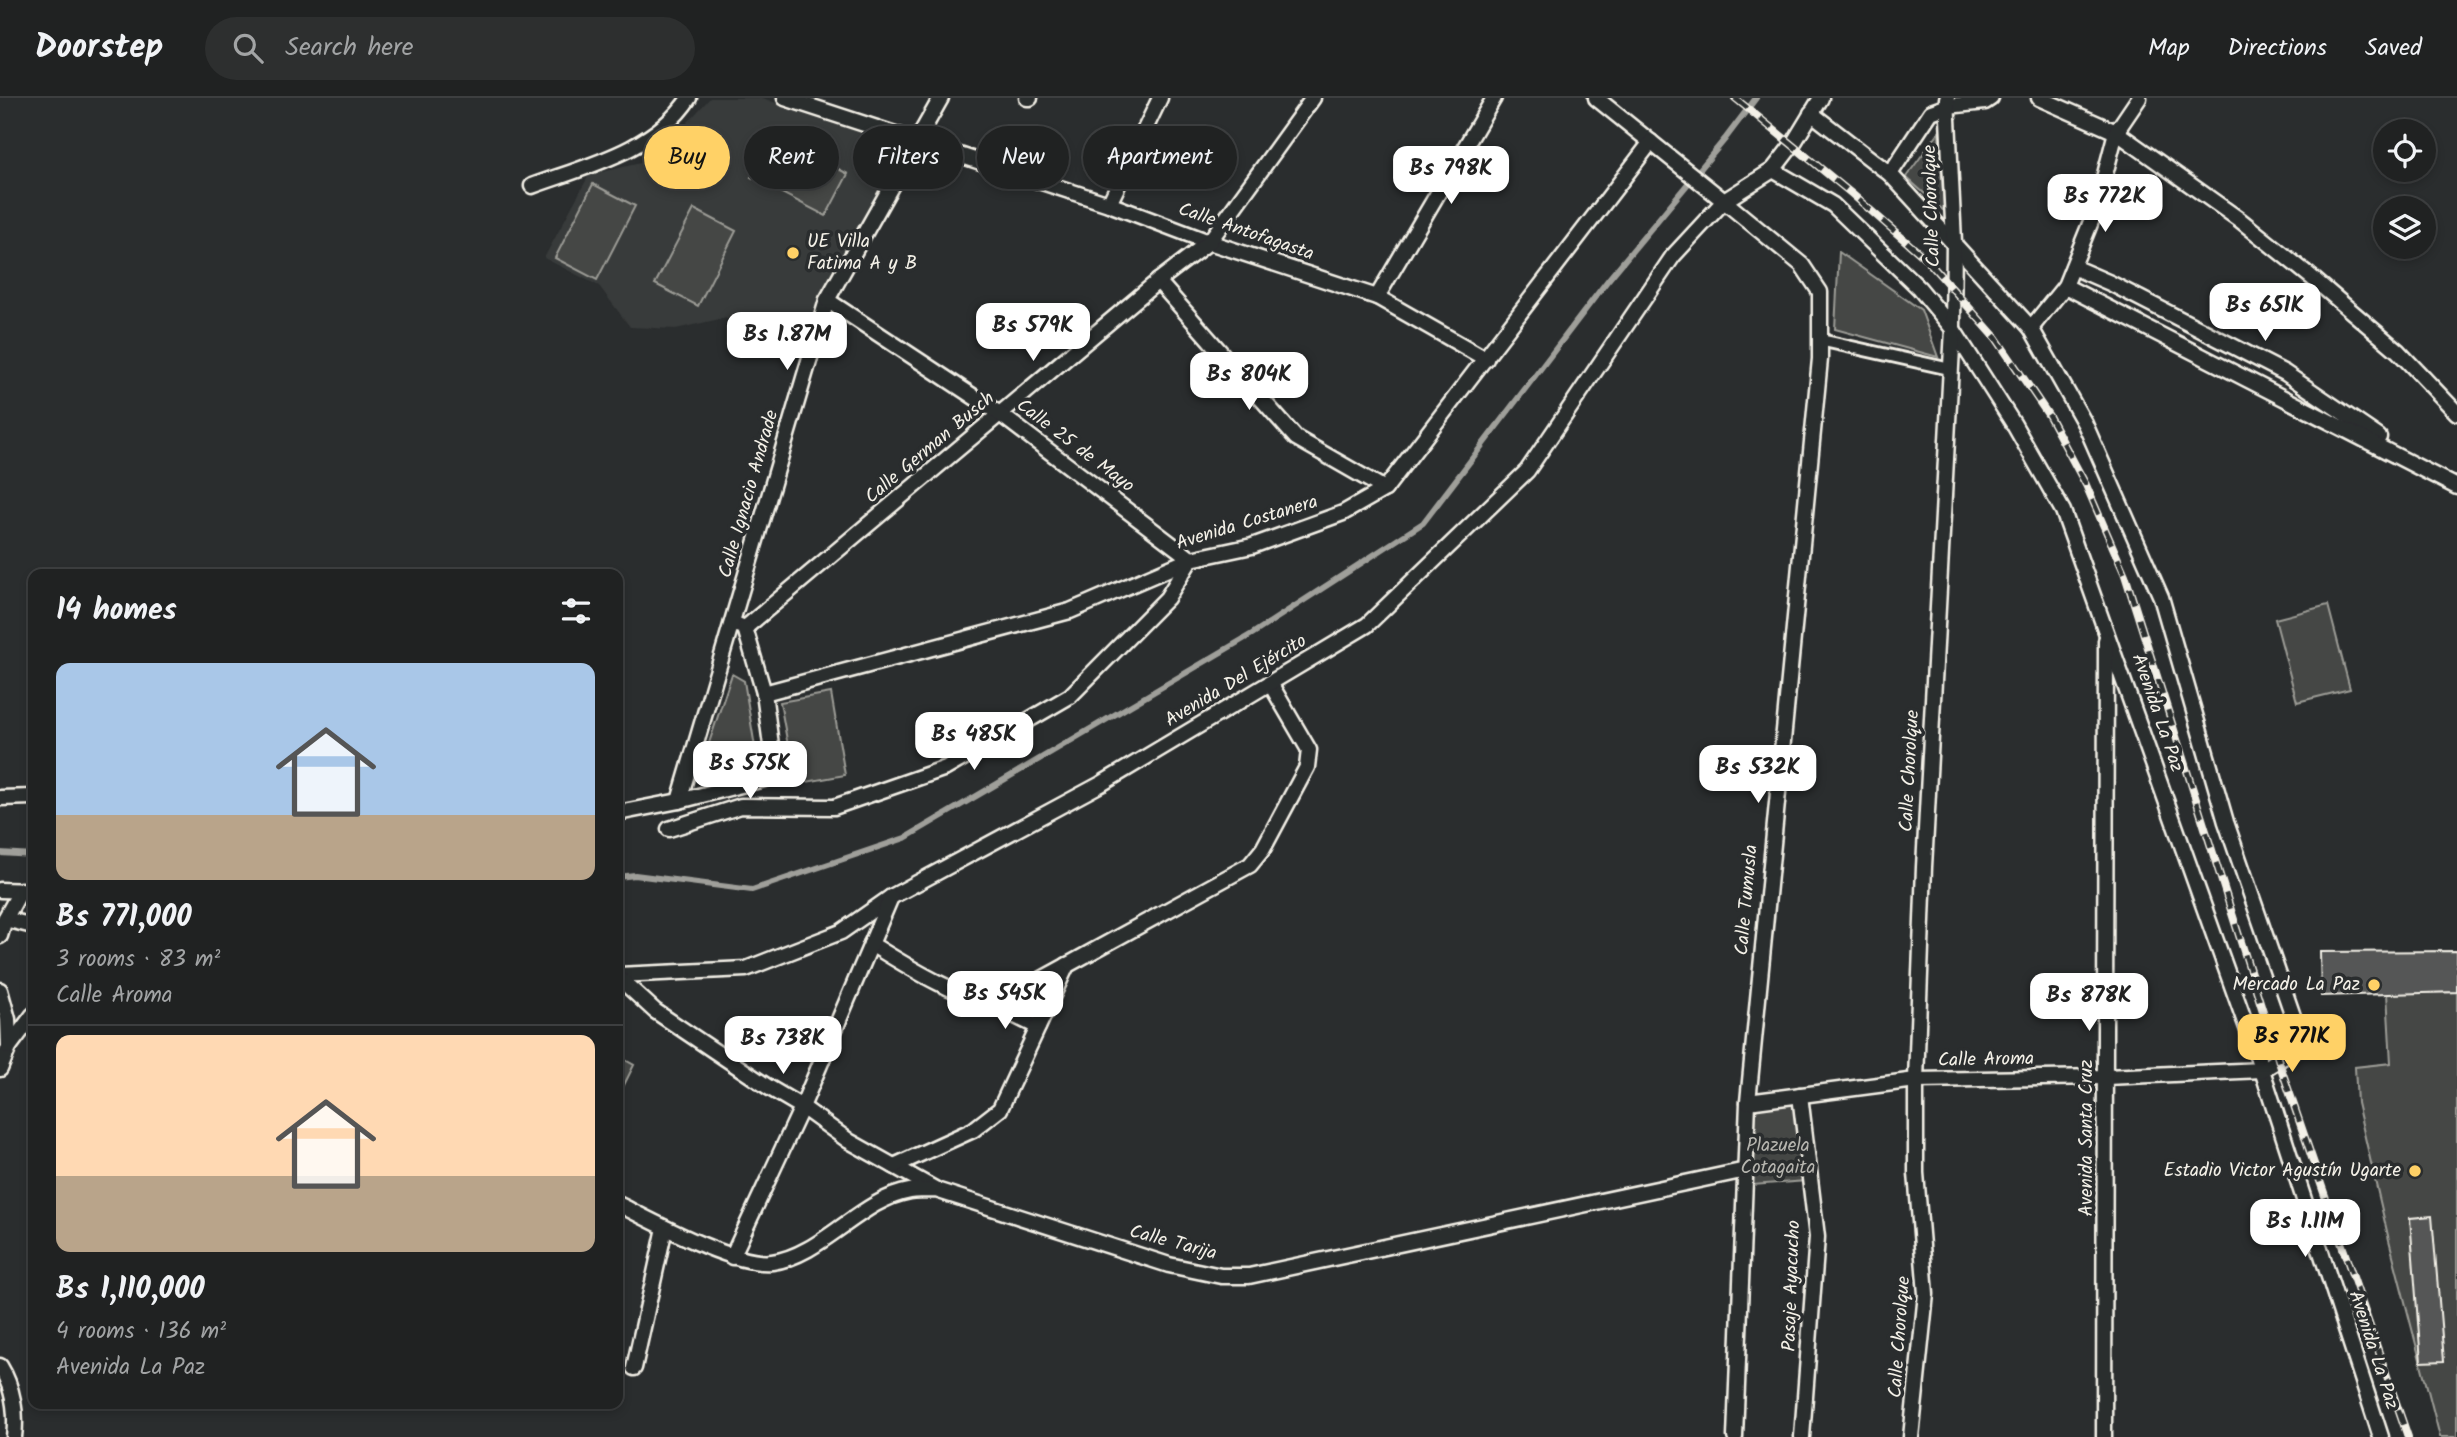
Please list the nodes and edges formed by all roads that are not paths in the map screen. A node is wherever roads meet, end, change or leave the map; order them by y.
1 (689, 98) edge
2 (785, 98) edge
3 (941, 98) edge
4 (1160, 98) edge
5 (1312, 98) edge
6 (1494, 98) edge
7 (1596, 98) edge
8 (1821, 98) edge
9 (1991, 98) edge
10 (2039, 98) edge
11 (2139, 98) edge
12 (1947, 102) edge
13 (1811, 113) junction
14 (872, 126) edge
15 (924, 126) edge
16 (2116, 132) junction
17 (1651, 142) junction
18 (963, 156) edge
19 (1773, 170) junction
20 (1889, 174) junction
21 (532, 186) dead end
22 (889, 189) edge
23 (1724, 201) junction
24 (1109, 204) junction
25 (1209, 242) junction
26 (1954, 243) junction
27 (2073, 267) junction
28 (1158, 281) junction
29 (2065, 286) junction
30 (1377, 297) junction
31 (827, 300) junction
32 (1953, 328) junction
33 (2031, 328) junction
34 (1820, 340) junction
35 (1486, 359) junction
36 (1950, 369) junction
37 (2457, 413) edge
38 (1000, 414) junction
39 (2429, 471) junction
40 (2457, 486) edge
41 (1385, 489) junction
42 (1191, 559) junction
43 (738, 626) junction
44 (2106, 628) junction
45 (1270, 683) junction
46 (764, 693) junction
47 (28, 797) edge
48 (0, 798) edge
49 (679, 801) junction
50 (623, 812) edge
51 (669, 829) dead end
52 (0, 890) edge
53 (27, 890) edge
54 (891, 897) junction
55 (5, 919) junction
56 (28, 925) edge
57 (0, 936) edge
58 (871, 944) junction
59 (1067, 965) junction
60 (623, 976) edge
61 (623, 981) edge
62 (0, 990) edge
63 (988, 1003) junction
64 (28, 1022) edge
65 (1038, 1027) junction
66 (2303, 1045) joint
67 (9, 1047) junction
68 (0, 1069) edge
69 (2262, 1070) junction
70 (2106, 1077) junction
71 (1916, 1080) junction
72 (1800, 1095) junction
73 (1748, 1102) junction
74 (802, 1107) junction
75 (894, 1166) junction
76 (1746, 1170) junction
77 (936, 1190) junction
78 (623, 1207) edge
79 (665, 1228) junction
80 (732, 1257) junction
81 (0, 1366) edge
82 (634, 1368) dead end
83 (14, 1437) edge
84 (1735, 1437) edge
85 (1802, 1437) edge
86 (1911, 1437) edge
87 (2105, 1437) edge
88 (2381, 1437) edge

1 - 21 street
2 - 14 street, Calle Antofagasta
3 - 15 street, Calle Ignacio Andrade
4 - 24 street
5 - 25 street, Calle German Busch
6 - 30 street
7 - 17 street
8 - 13 street
9 - 12 street
10 - 16 street
11 - 16 street
12 - 20 street, Calle Chorolque
12 - 26 street, Calle Chorolque
13 - 19 street
13 - 20 street, Avenida La Paz
16 - 27 street
16 - 37 street
17 - 23 street
17 - 35 street, Avenida Costanera
18 - 24 street, Calle Antofagasta
19 - 23 street
19 - 32 street, Avenida La Paz
20 - 26 street, Avenida La Paz
22 - 31 street, Calle Ignacio Andrade
23 - 34 street, Calle Tumusla
23 - 45 street, Avenida Del Ejército
24 - 25 street, Calle Antofagasta
25 - 28 street, Calle German Busch
25 - 30 street, Calle Antofagasta
26 - 32 street, Calle Chorolque
26 - 33 street, Avenida La Paz
27 - 29 street
27 - 39 street
28 - 38 street, Calle German Busch
28 - 41 street
29 - 33 street
29 - 39 street
30 - 35 street, Calle Antofagasta
31 - 38 street, Calle 25 de Mayo
31 - 43 street, Calle Ignacio Andrade
32 - 36 street, Calle Chorolque
32 - 44 street, Avenida La Paz
33 - 66 street, Avenida La Paz
34 - 36 street
34 - 73 street, Calle Tumusla
35 - 41 street, Avenida Costanera
36 - 71 street, Calle Chorolque
38 - 42 street, Calle 25 de Mayo
38 - 43 street, Calle German Busch
39 - 40 street
41 - 42 street, Avenida Costanera
42 - 46 street, Avenida Costanera
42 - 51 street
43 - 46 street
43 - 49 street, Calle Ignacio Andrade
44 - 69 street, Avenida La Paz
44 - 70 street, Avenida Santa Cruz
45 - 54 street, Avenida Del Ejército
45 - 59 street
46 - 49 street
47 - 48 street
49 - 50 street
52 - 53 street
53 - 55 street
54 - 58 street
54 - 60 street, Avenida Del Ejército
55 - 56 street
55 - 57 street
58 - 63 street
58 - 74 street
59 - 63 street
59 - 65 street
61 - 74 street
62 - 67 street
63 - 65 street
64 - 67 street
65 - 75 street
66 - 69 street, Calle Aroma
67 - 68 street
69 - 70 street, Calle Aroma
69 - 88 street, Avenida La Paz
70 - 71 street, Calle Aroma
70 - 87 street, Avenida Santa Cruz
71 - 72 street, Calle Aroma
71 - 86 street, Calle Chorolque
72 - 73 street, Calle Aroma
72 - 85 street, Pasaje Ayacucho
73 - 76 street, Calle Tumusla
74 - 75 street
74 - 80 street
75 - 77 street
76 - 77 street, Calle Tarija
76 - 84 street, Calle Tumusla
77 - 80 street, Calle Tarija
78 - 79 street, Calle Tarija
79 - 80 street, Calle Tarija
79 - 82 street
81 - 83 street

